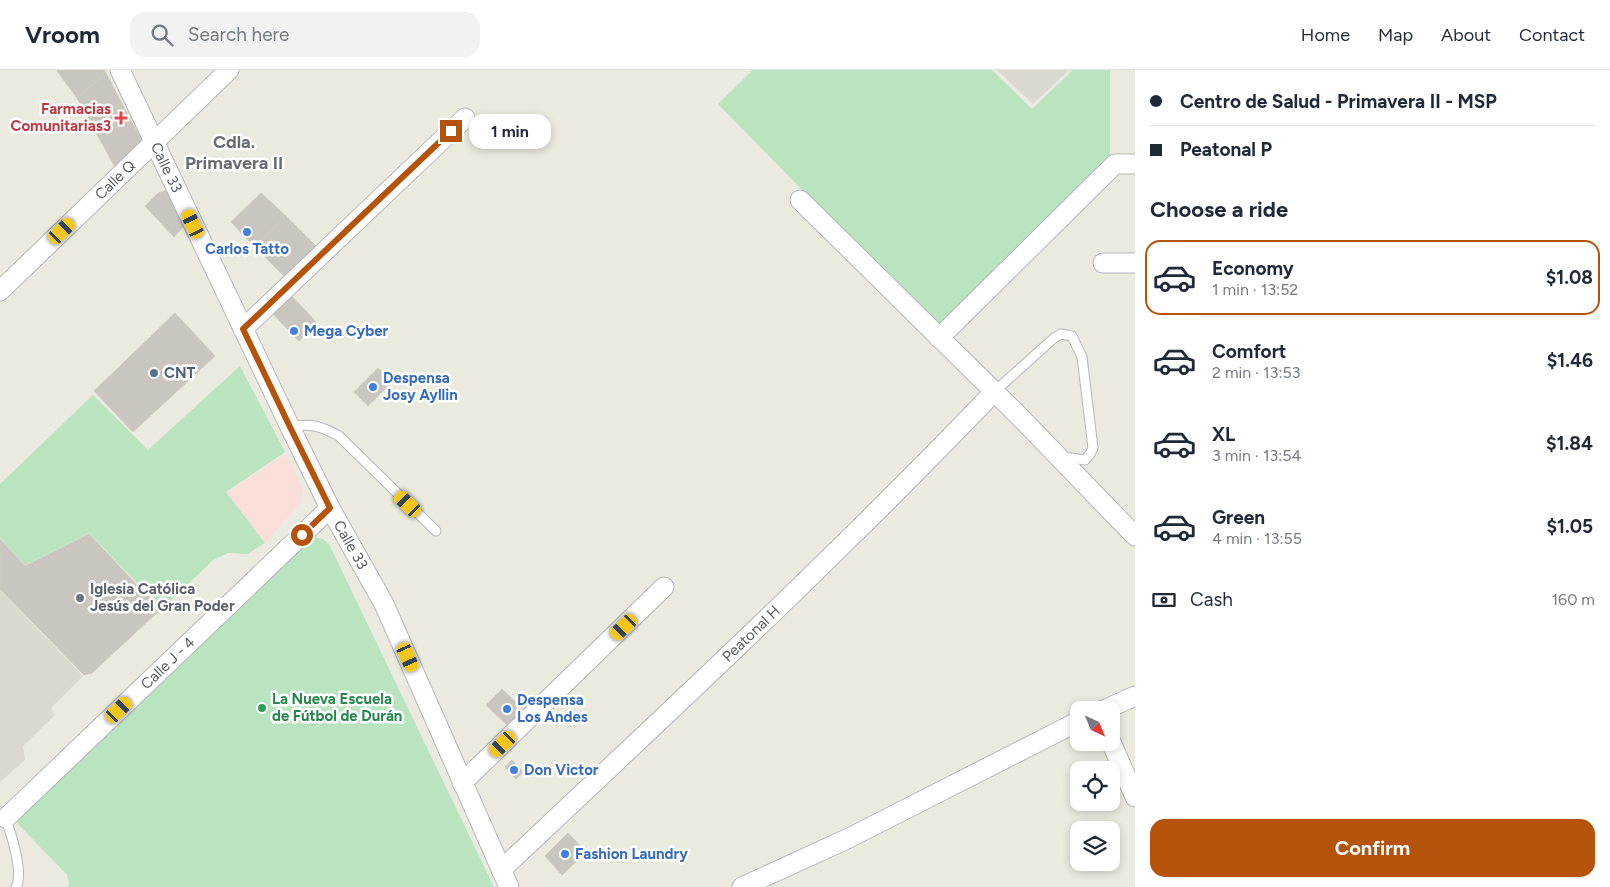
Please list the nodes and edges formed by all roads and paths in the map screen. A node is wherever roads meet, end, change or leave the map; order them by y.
1 (120, 70) edge
2 (229, 70) edge
3 (465, 118) dead end
4 (154, 141) junction
5 (1135, 164) edge
6 (800, 200) dead end
7 (1103, 263) dead end
8 (1135, 263) edge
9 (0, 290) edge
10 (243, 329) junction
11 (939, 338) junction
12 (994, 392) junction
13 (290, 427) junction
14 (1058, 457) junction
15 (330, 508) junction
16 (436, 531) dead end
17 (1135, 536) edge
18 (664, 588) dead end
19 (1135, 696) edge
20 (1120, 703) edge
21 (1070, 726) edge
22 (1115, 751) edge
23 (462, 783) junction
24 (1135, 797) edge
25 (3, 817) edge
26 (502, 870) junction
27 (16, 887) edge
28 (509, 887) edge
29 (742, 887) edge

1 - 4 street, Calle 33
2 - 4 street, Calle Q
3 - 10 street
4 - 9 street, Calle Q
4 - 10 street, Calle 33
5 - 11 street
6 - 11 street
7 - 8 street
10 - 13 street, Calle 33
11 - 12 street
12 - 14 street
12 - 14 lane
12 - 26 street, Peatonal H
13 - 15 street, Calle 33
13 - 16 lane
14 - 17 street
15 - 23 street, Calle 33
15 - 25 street, Calle J - 4
18 - 23 street
19 - 20 street
21 - 29 street
22 - 24 street
23 - 26 street, Calle 33
25 - 27 lane
26 - 28 street, Calle 33

